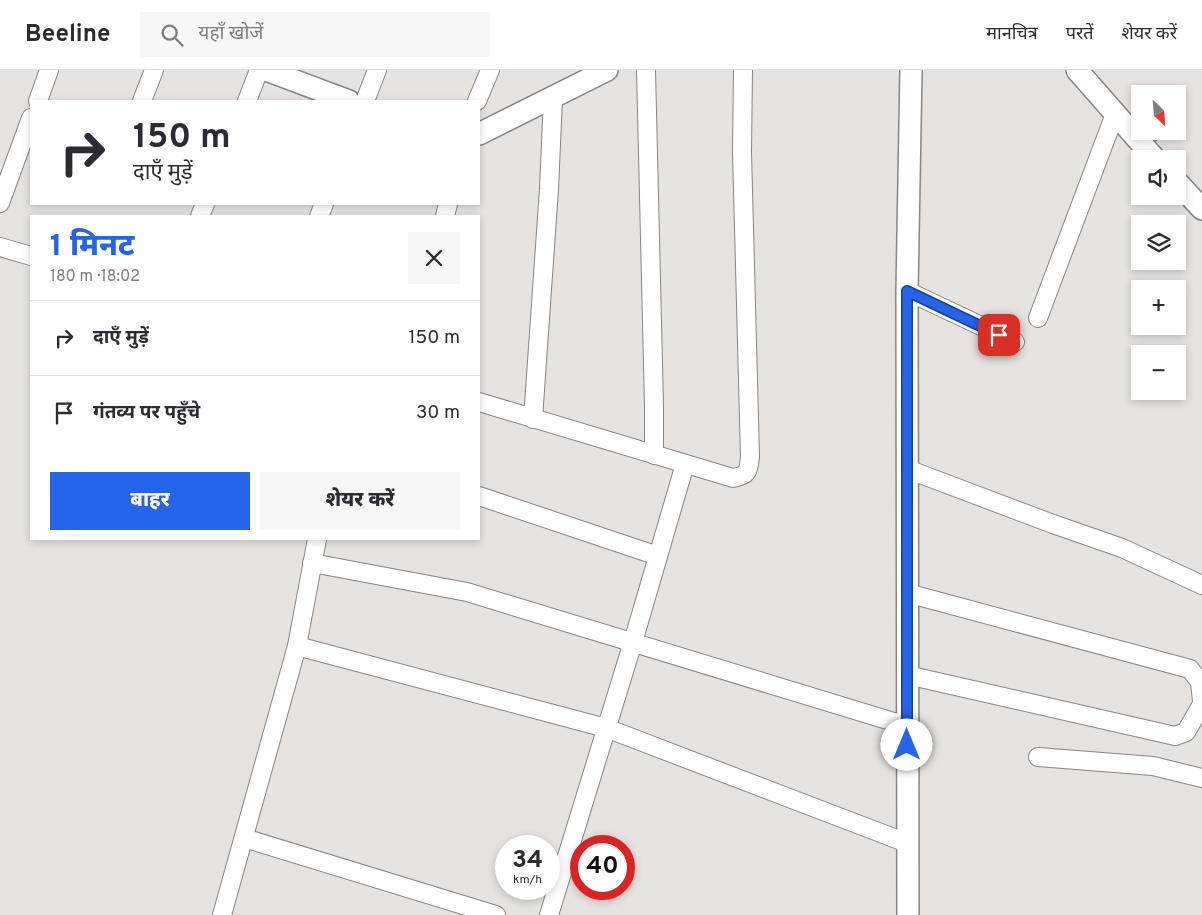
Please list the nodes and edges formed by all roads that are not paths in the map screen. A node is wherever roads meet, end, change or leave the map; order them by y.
1 (49, 70) edge
2 (154, 70) edge
3 (267, 70) edge
4 (378, 70) edge
5 (490, 70) edge
6 (607, 70) edge
7 (646, 70) edge
8 (743, 70) edge
9 (911, 70) edge
10 (1076, 70) edge
11 (553, 98) junction
12 (38, 100) edge
13 (142, 100) edge
14 (248, 100) edge
15 (346, 100) edge
16 (365, 100) edge
17 (477, 100) edge
18 (1115, 114) junction
19 (30, 121) edge
20 (480, 134) edge
21 (1147, 150) edge
22 (1186, 192) edge
23 (0, 203) edge
24 (1202, 209) edge
25 (0, 247) edge
26 (30, 256) edge
27 (907, 291) junction
28 (1038, 318) dead end
29 (1015, 342) dead end
30 (480, 402) edge
31 (533, 420) junction
32 (654, 455) junction
33 (685, 464) junction
34 (907, 469) junction
35 (480, 496) edge
36 (317, 540) edge
37 (658, 556) junction
38 (312, 563) junction
39 (1202, 585) edge
40 (907, 593) junction
41 (633, 642) junction
42 (297, 646) junction
43 (907, 675) junction
44 (1202, 702) edge
45 (907, 726) junction
46 (606, 728) junction
47 (1038, 757) dead end
48 (1202, 778) edge
49 (244, 838) junction
50 (907, 843) junction
51 (222, 915) edge
52 (496, 915) edge
53 (548, 915) edge
54 (908, 915) edge

1 - 12 street
2 - 13 street
3 - 14 street
3 - 15 street
4 - 16 street
5 - 17 street
6 - 11 street
7 - 32 street
8 - 33 street
9 - 27 street
10 - 18 street
11 - 20 street
11 - 31 street
18 - 21 street
18 - 28 street
19 - 23 street
22 - 24 street
25 - 26 street
27 - 29 street
27 - 34 street
30 - 31 street
31 - 32 street
32 - 33 street
33 - 37 street
34 - 39 street
34 - 40 street
35 - 37 street
36 - 38 street
37 - 41 street
38 - 41 street
38 - 42 street
40 - 43 street
40 - 44 street
41 - 45 street
41 - 46 street
42 - 46 street
42 - 49 street
43 - 44 street
43 - 45 street
45 - 50 street
46 - 50 street
46 - 53 street
47 - 48 street
49 - 51 street
49 - 52 street
50 - 54 street

